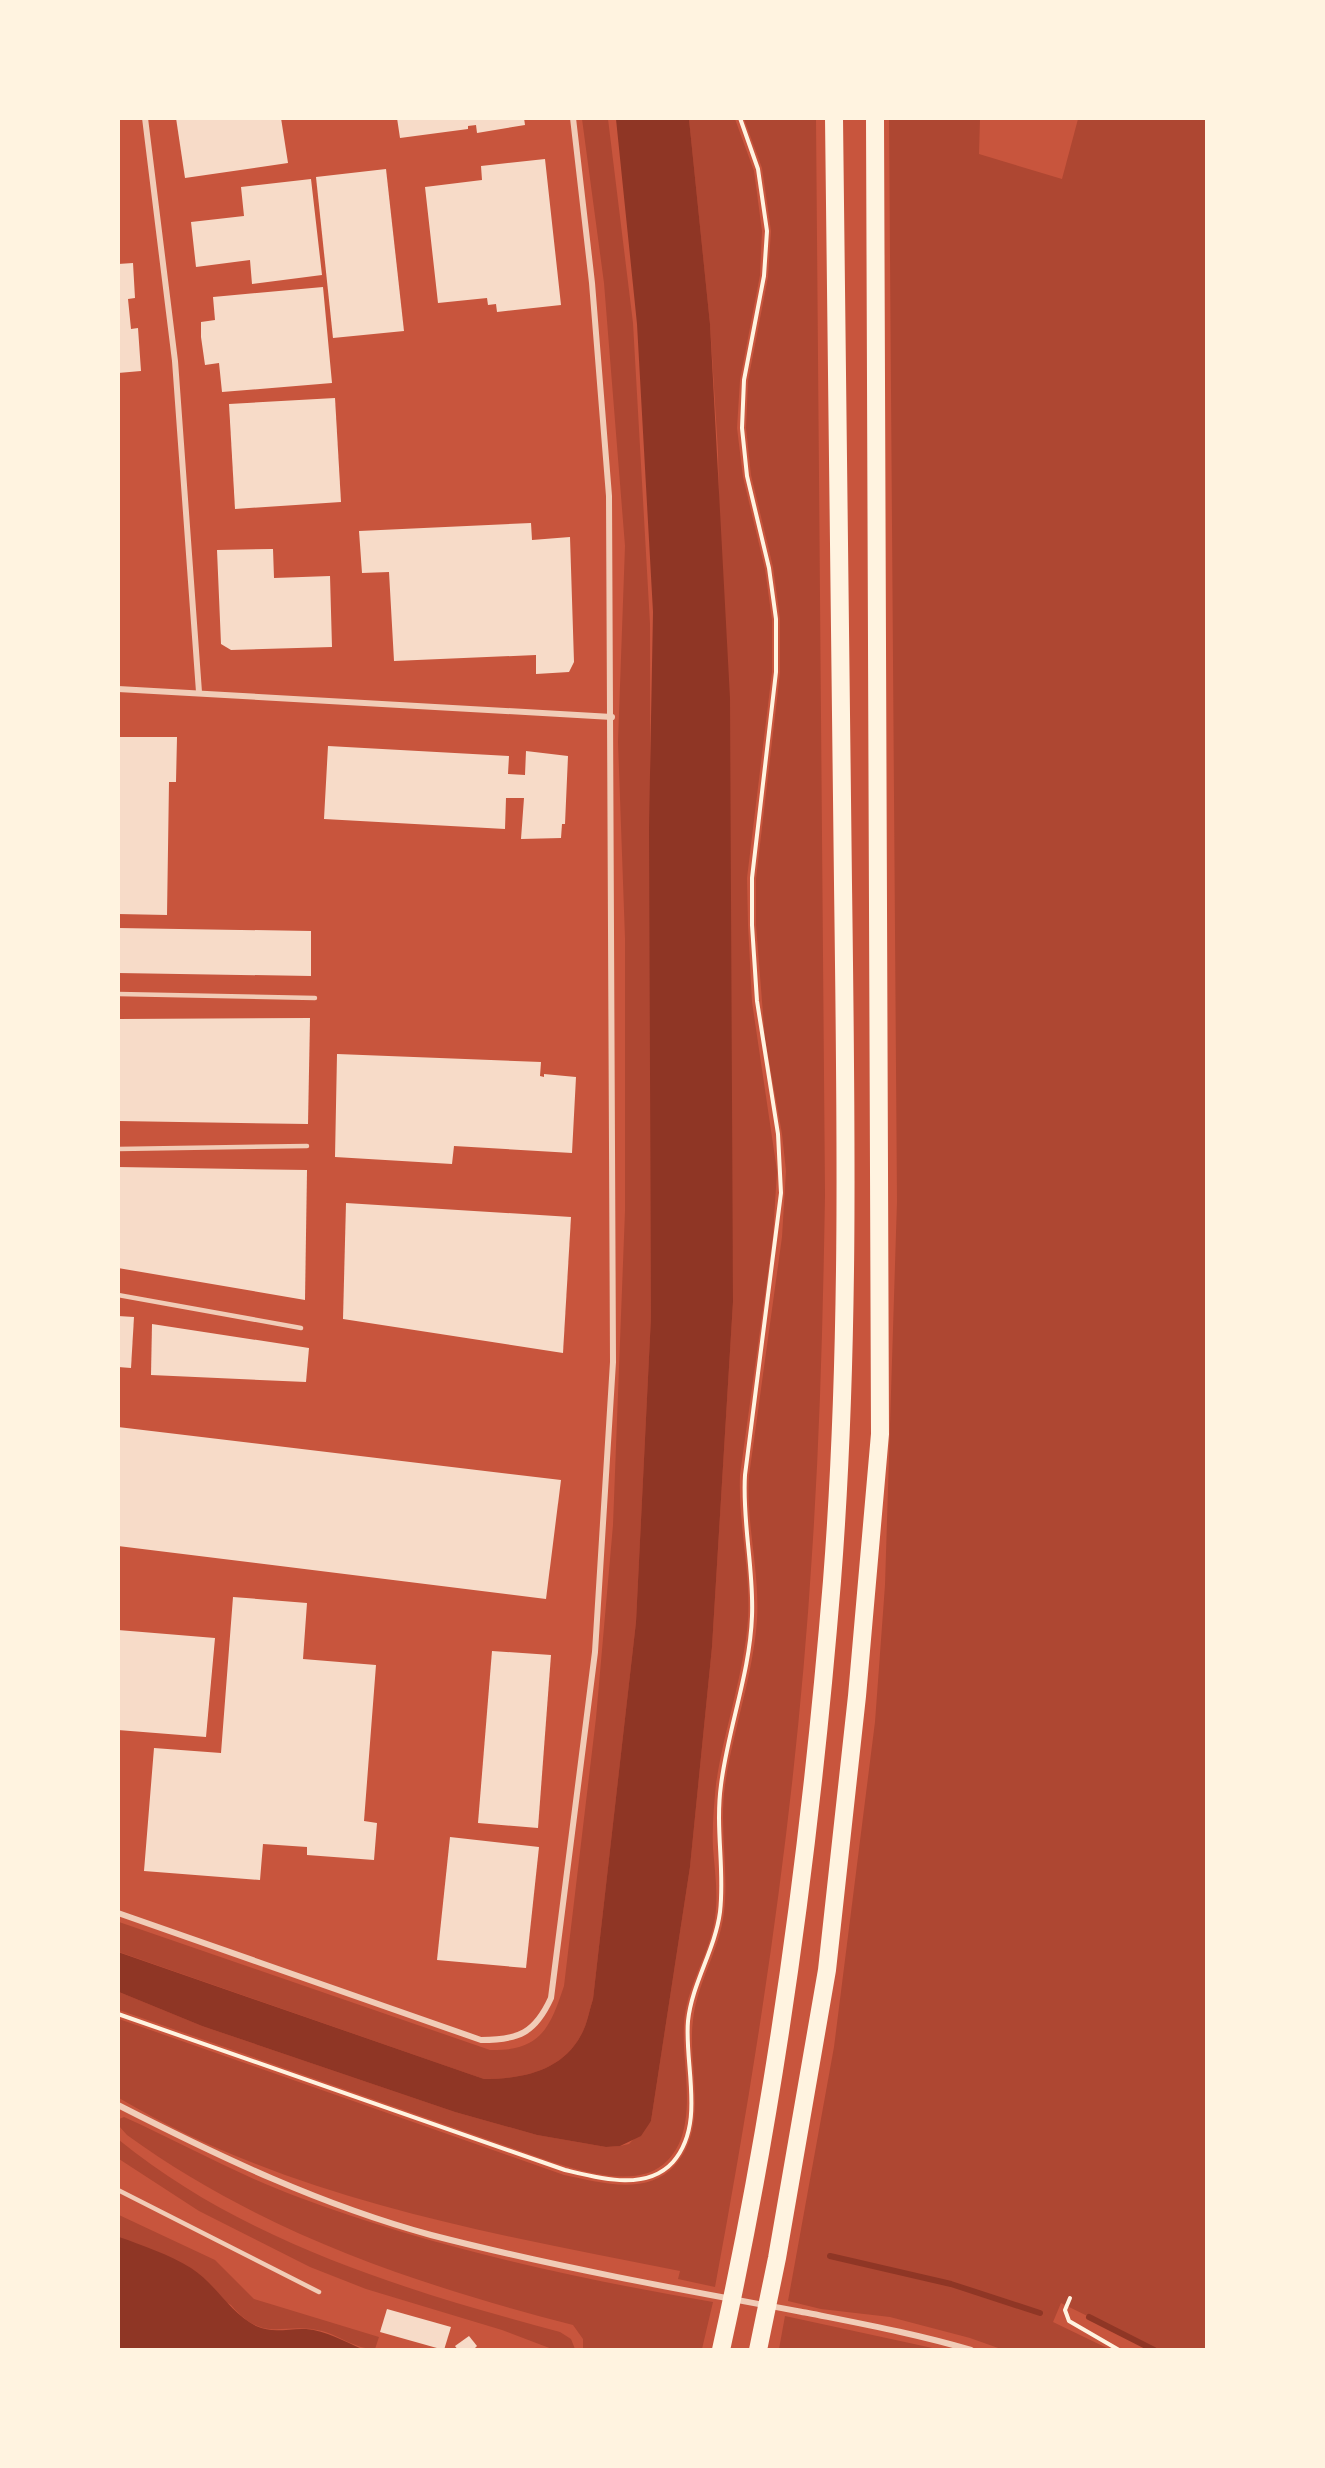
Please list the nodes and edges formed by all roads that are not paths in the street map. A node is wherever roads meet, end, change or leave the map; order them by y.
1 (145, 118) edge
2 (573, 118) edge
3 (834, 118) edge
4 (875, 118) edge
5 (118, 689) edge
6 (199, 693) junction
7 (612, 717) junction
8 (118, 994) edge
9 (315, 998) dead end
10 (307, 1146) dead end
11 (118, 1149) edge
12 (118, 1295) edge
13 (302, 1328) dead end
14 (118, 1913) edge
15 (118, 2105) edge
16 (118, 2190) edge
17 (319, 2292) dead end
18 (721, 2349) edge
19 (758, 2349) edge
20 (971, 2349) edge

1 - 6 street
2 - 7 street
3 - 18 highway
4 - 19 highway
5 - 6 street
6 - 7 street
7 - 14 street
8 - 9 lane
10 - 11 lane
12 - 13 lane
15 - 20 street
16 - 17 lane

